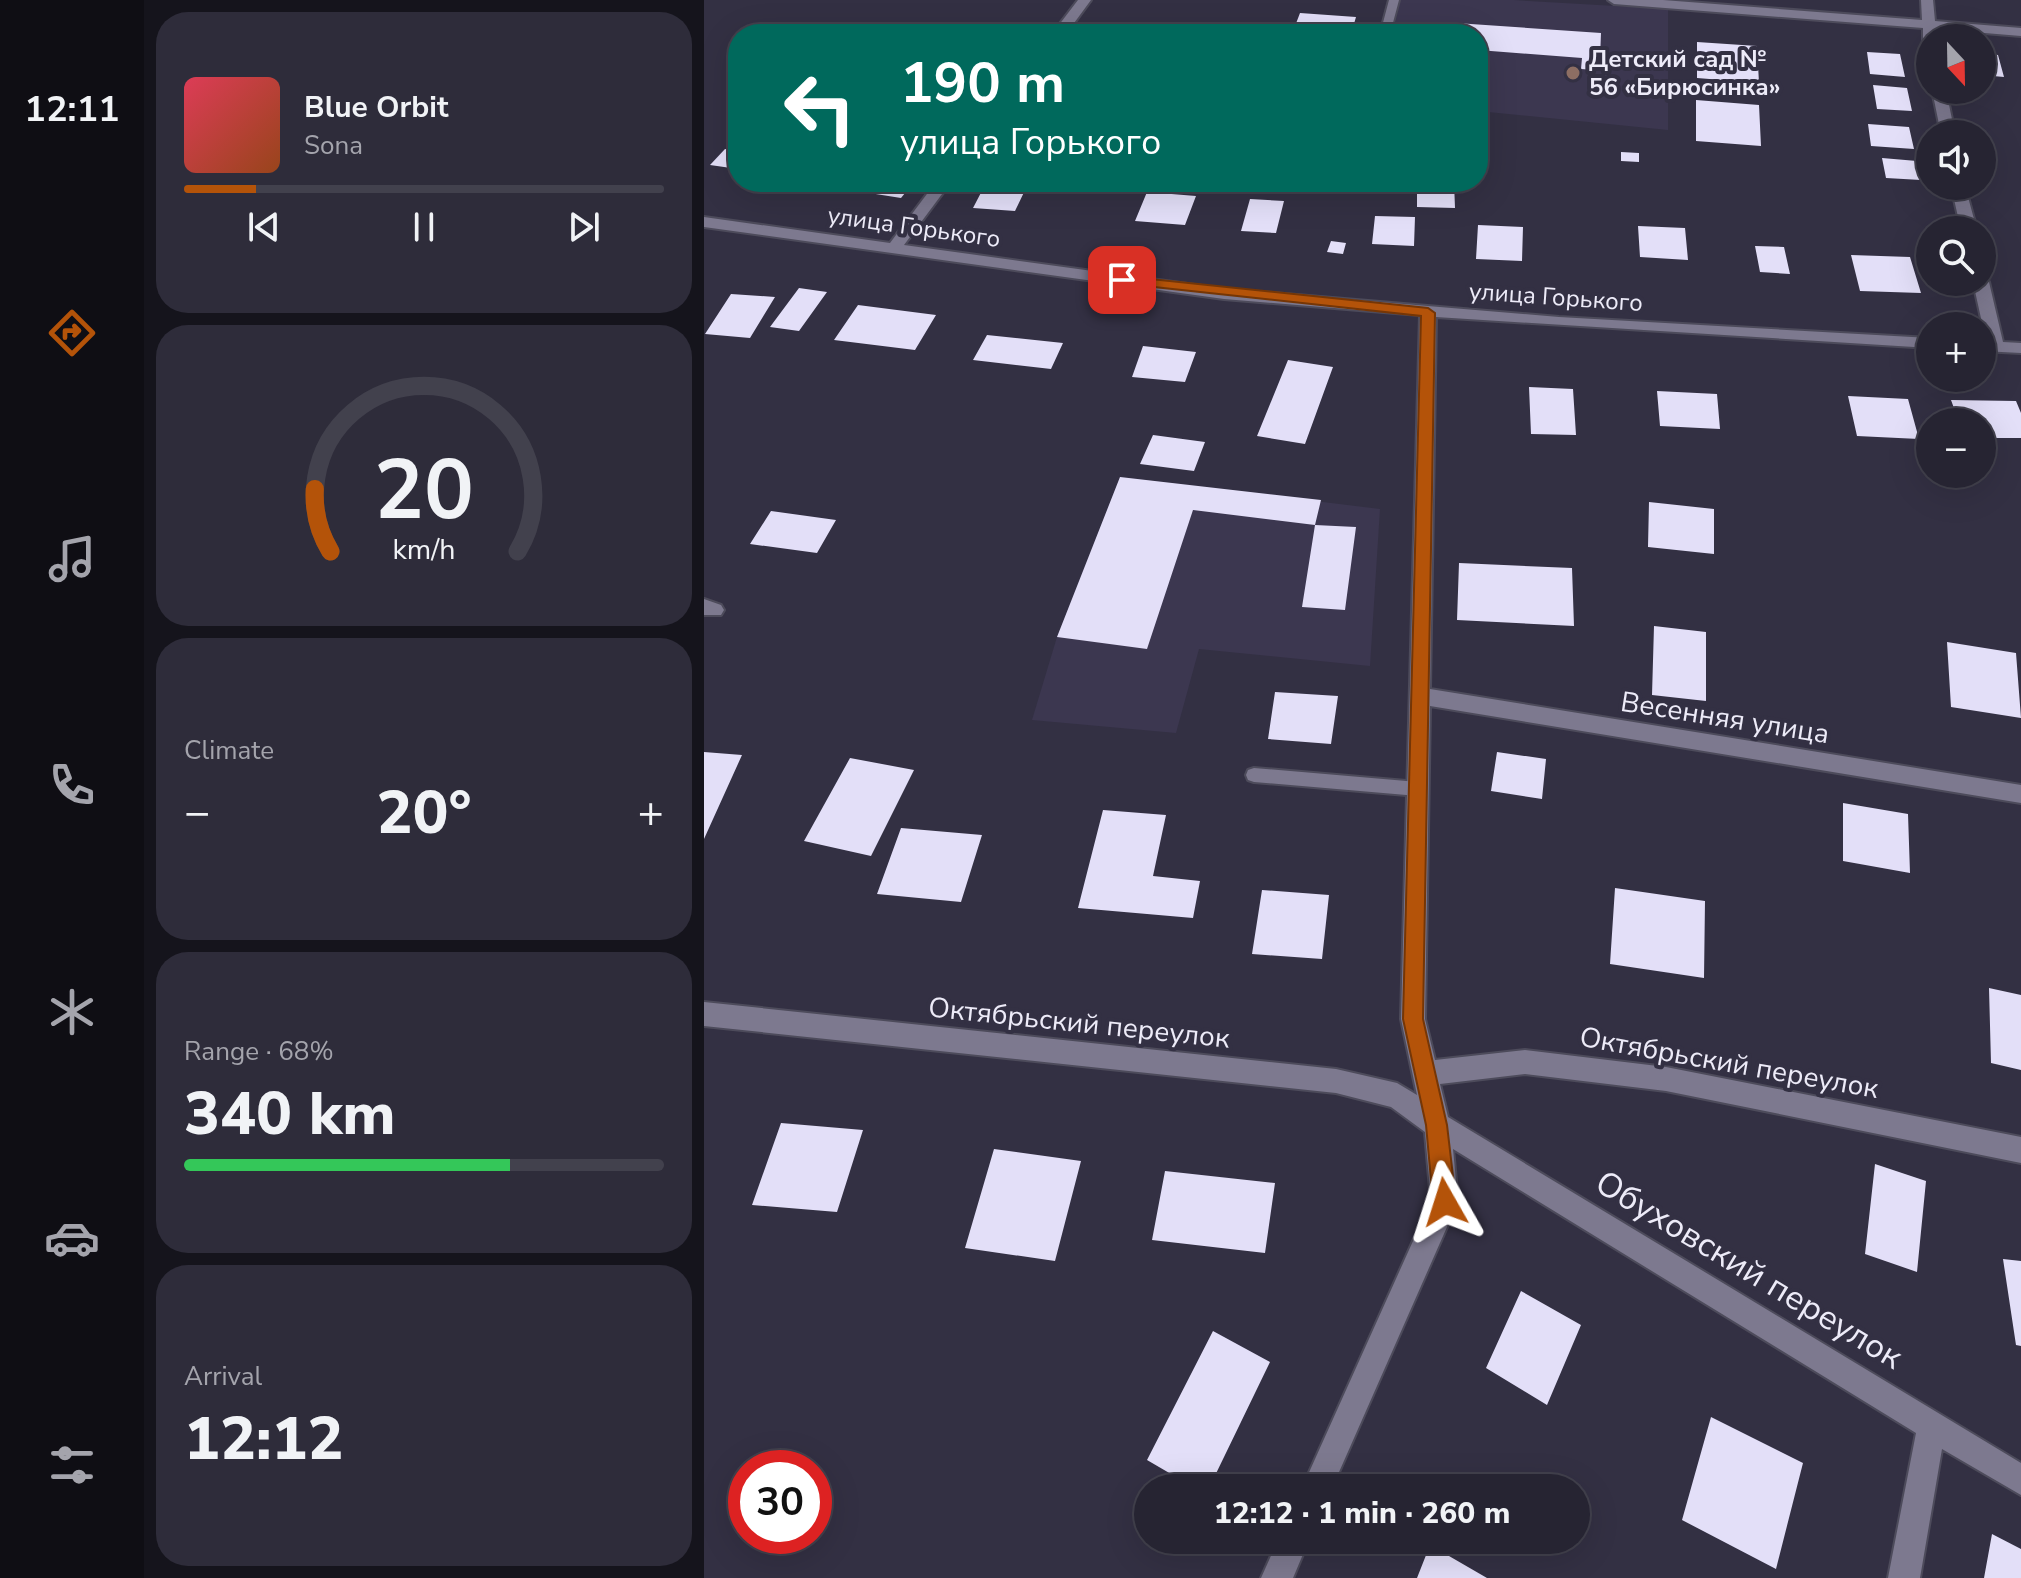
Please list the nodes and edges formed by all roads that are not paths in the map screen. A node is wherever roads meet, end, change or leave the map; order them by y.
1 (1085, 0) edge
2 (1394, 0) edge
3 (1614, 0) edge
4 (1927, 0) edge
5 (1659, 1) edge
6 (1926, 23) junction
7 (1067, 24) edge
8 (1388, 24) edge
9 (2021, 32) edge
10 (936, 192) edge
11 (704, 222) edge
12 (893, 249) junction
13 (1428, 313) junction
14 (1916, 342) edge
15 (1996, 346) edge
16 (2021, 348) edge
17 (1420, 696) junction
18 (1254, 775) dead end
19 (1418, 789) junction
20 (2021, 794) edge
21 (704, 1014) edge
22 (1425, 1073) junction
23 (1437, 1125) junction
24 (2021, 1150) edge
25 (1932, 1425) junction
26 (1323, 1474) edge
27 (2021, 1480) edge
28 (1288, 1554) edge
29 (1277, 1578) edge
30 (1904, 1578) edge

1 - 7 street
2 - 8 lane
3 - 5 street
4 - 6 street
5 - 6 street
6 - 9 street
10 - 12 street
11 - 12 street, улица Горького
12 - 13 street, улица Горького
13 - 14 street, улица Горького
13 - 17 street
15 - 16 street
17 - 19 street
17 - 20 street, Весенняя улица
18 - 19 lane
19 - 22 street
21 - 23 street, Октябрьский переулок
22 - 23 street
22 - 24 street, Октябрьский переулок
23 - 25 street, Обуховский переулок
23 - 26 street
25 - 27 street, Обуховский переулок
25 - 30 street
28 - 29 street

